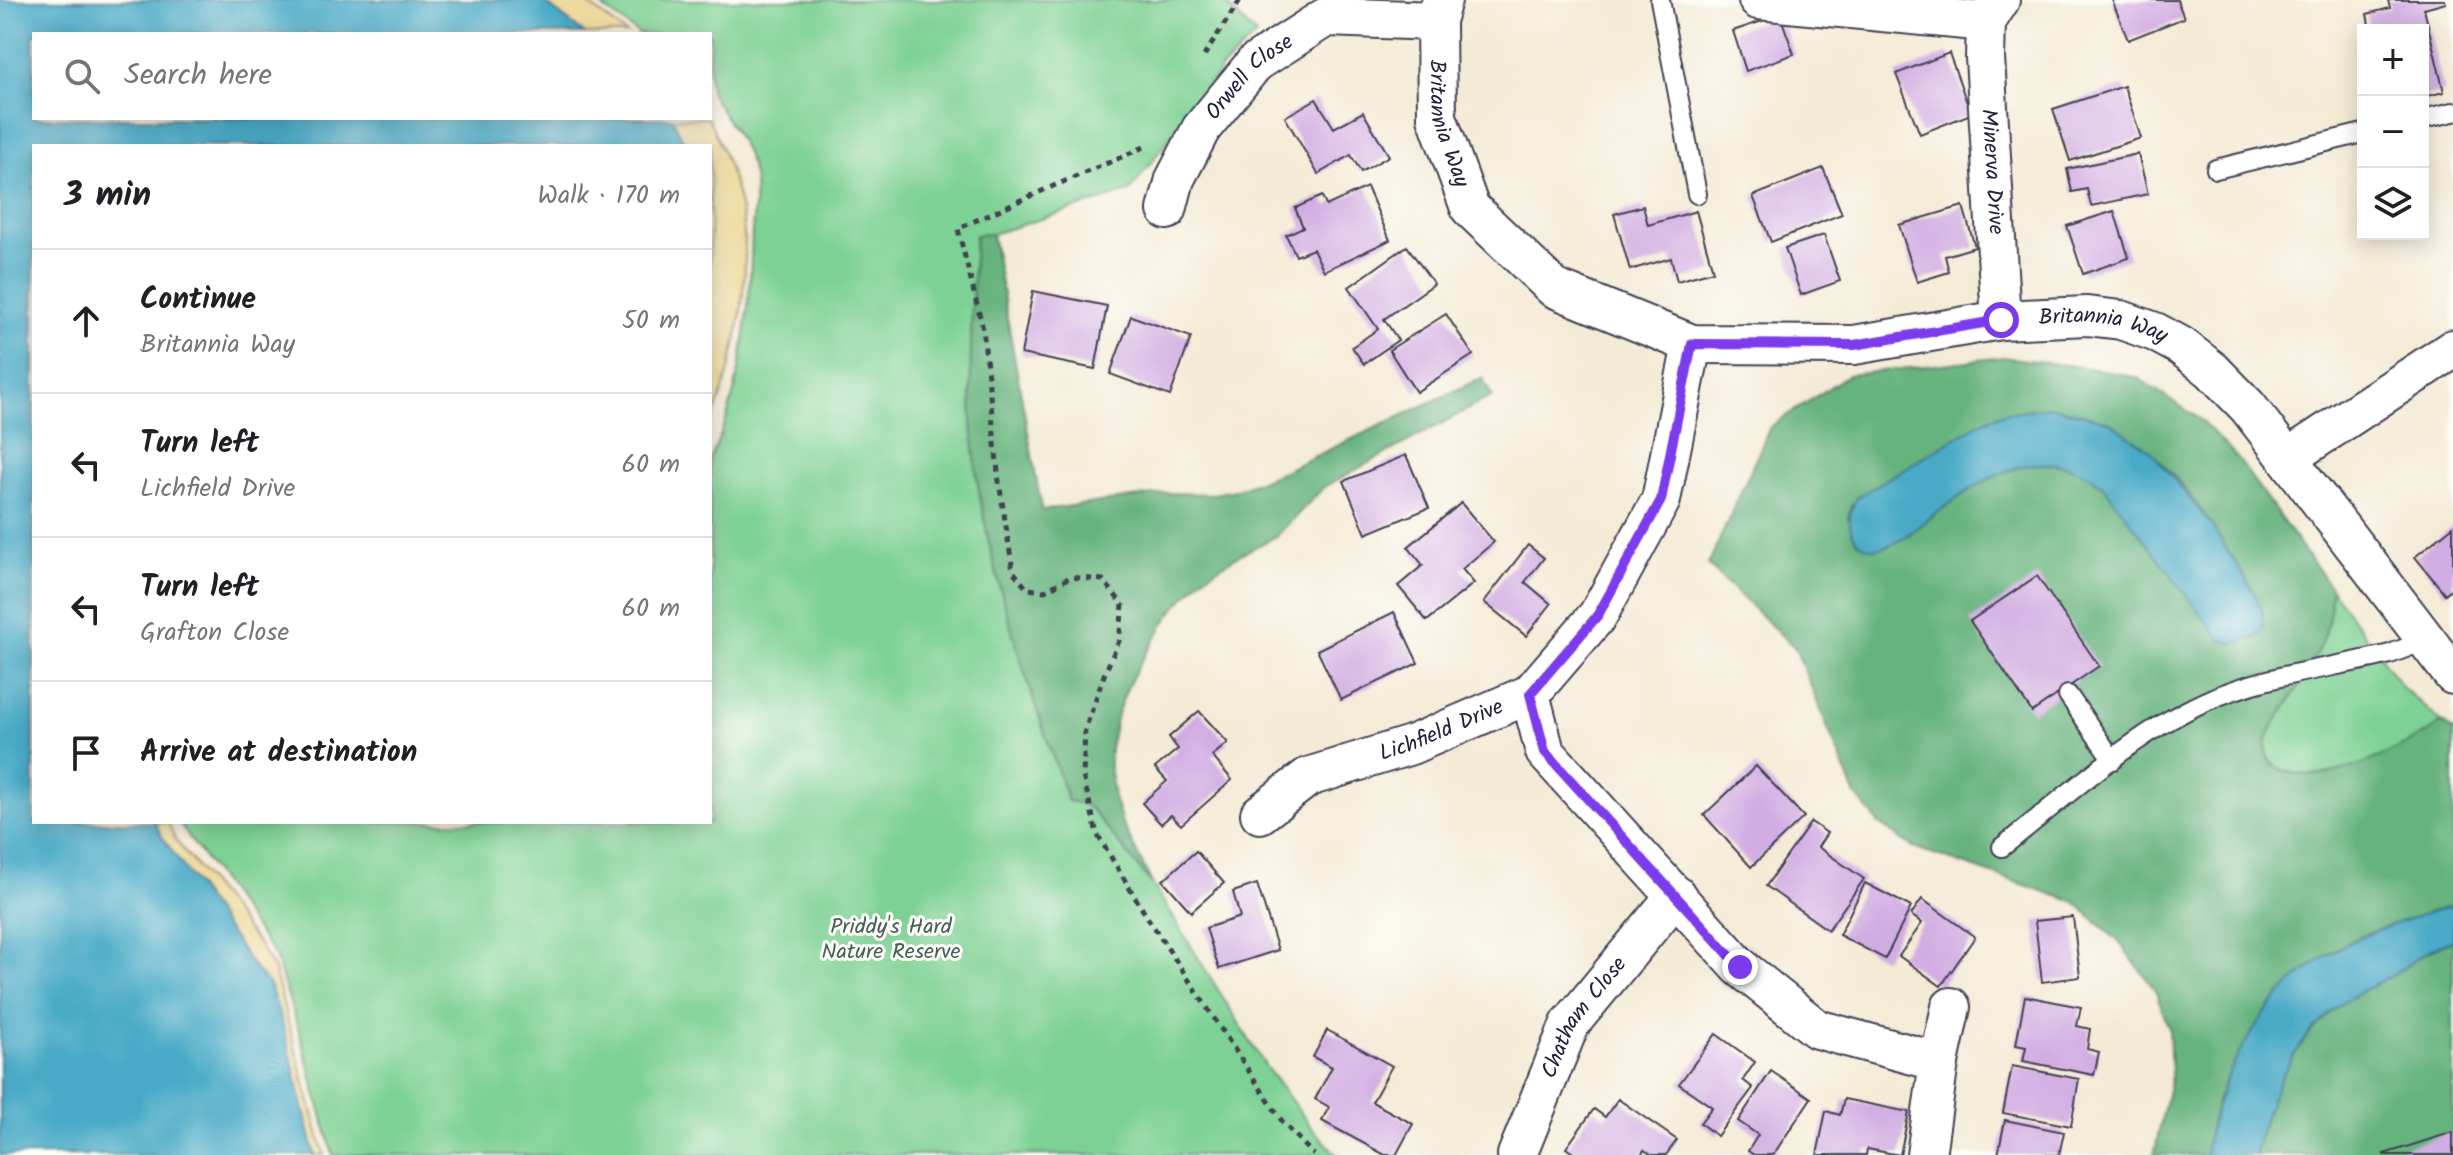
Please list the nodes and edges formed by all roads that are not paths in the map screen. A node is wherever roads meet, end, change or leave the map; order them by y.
1 (1660, 0) edge
2 (1758, 0) edge
3 (1439, 10) edge
4 (1993, 11) edge
5 (2453, 112) edge
6 (2429, 118) edge
7 (2357, 134) edge
8 (2216, 169) dead end
9 (1697, 194) dead end
10 (1167, 210) dead end
11 (2001, 320) junction
12 (1692, 344) junction
13 (2453, 349) edge
14 (2289, 457) junction
15 (2422, 636) junction
16 (2452, 671) edge
17 (1530, 694) junction
18 (2068, 695) dead end
19 (2113, 760) junction
20 (1260, 814) dead end
21 (2002, 847) dead end
22 (1676, 895) junction
23 (1951, 1007) dead end
24 (1939, 1062) junction
25 (1517, 1155) edge
26 (1926, 1155) edge

1 - 9 lane
2 - 4 street, Minerva Drive
3 - 10 street, Orwell Close
3 - 12 street, Britannia Way
4 - 11 street, Minerva Drive
5 - 6 lane
7 - 8 lane
11 - 12 street, Britannia Way
11 - 14 street, Britannia Way
12 - 17 street, Lichfield Drive
13 - 14 street
14 - 15 street, Britannia Way
15 - 16 street, Britannia Way
15 - 19 lane
17 - 20 street, Lichfield Drive
17 - 22 street
18 - 19 lane
19 - 21 lane
22 - 24 street
22 - 25 street, Chatham Close
23 - 24 street
24 - 26 street

